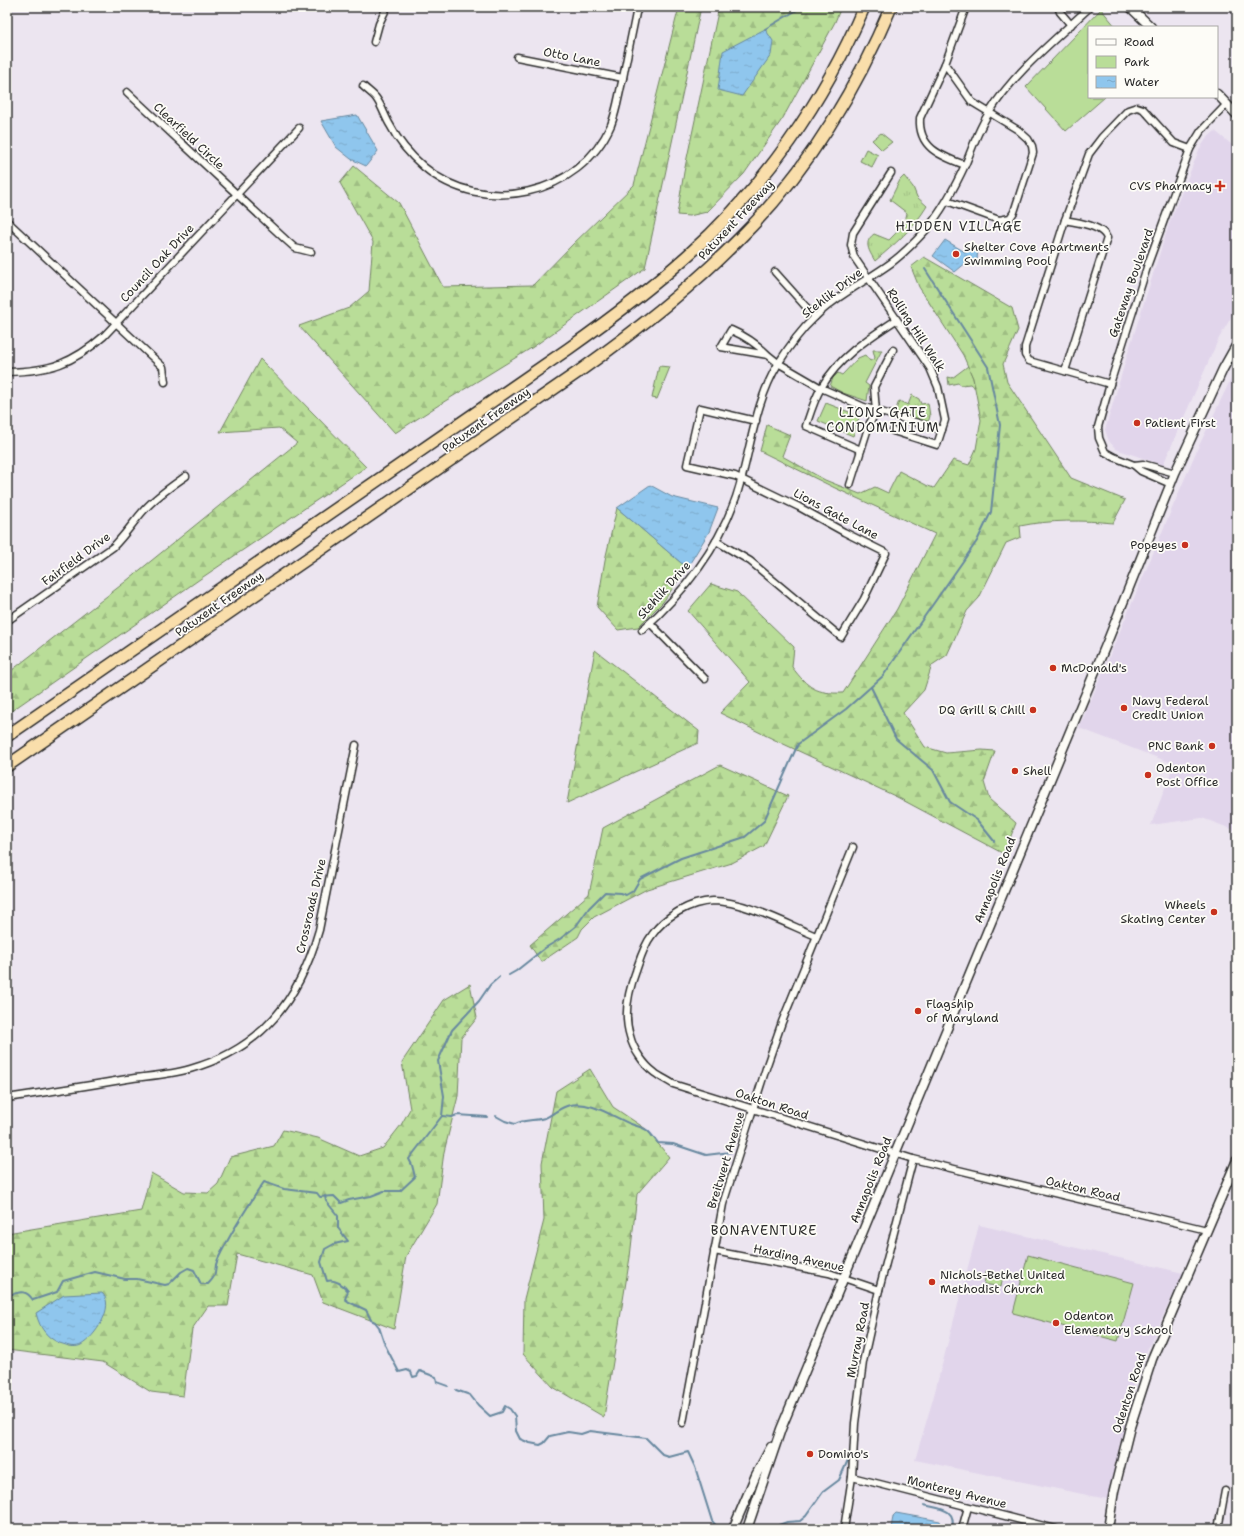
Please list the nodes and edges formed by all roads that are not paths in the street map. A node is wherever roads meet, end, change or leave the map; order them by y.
1 (387, 7) edge
2 (639, 7) edge
3 (864, 7) edge
4 (891, 7) edge
5 (966, 7) edge
6 (1058, 7) edge
7 (1090, 7) edge
8 (1130, 7) edge
9 (1071, 25) junction
10 (1150, 26) edge
11 (374, 42) dead end
12 (517, 57) dead end
13 (945, 64) junction
14 (623, 78) junction
15 (363, 86) dead end
16 (127, 92) dead end
17 (1218, 95) edge
18 (1227, 104) junction
19 (989, 113) junction
20 (1237, 115) edge
21 (299, 128) dead end
22 (1190, 149) junction
23 (965, 165) junction
24 (891, 173) dead end
25 (236, 195) junction
26 (947, 201) junction
27 (1066, 220) junction
28 (7, 221) edge
29 (311, 252) dead end
30 (775, 272) dead end
31 (868, 278) junction
32 (815, 316) junction
33 (896, 320) junction
34 (116, 323) junction
35 (1237, 344) edge
36 (892, 350) dead end
37 (768, 355) junction
38 (778, 363) junction
39 (1065, 371) junction
40 (7, 372) edge
41 (166, 382) dead end
42 (1110, 384) junction
43 (821, 388) junction
44 (876, 411) junction
45 (756, 421) junction
46 (942, 430) junction
47 (893, 431) dead end
48 (861, 450) junction
49 (1134, 465) junction
50 (1175, 474) junction
51 (186, 476) dead end
52 (742, 479) junction
53 (1171, 484) junction
54 (850, 485) dead end
55 (716, 542) junction
56 (7, 621) edge
57 (650, 623) junction
58 (642, 630) dead end
59 (705, 679) dead end
60 (7, 736) edge
61 (356, 745) dead end
62 (7, 766) edge
63 (853, 847) dead end
64 (816, 936) junction
65 (7, 1098) edge
66 (753, 1109) junction
67 (895, 1153) junction
68 (913, 1159) junction
69 (1237, 1160) edge
70 (1207, 1230) junction
71 (714, 1251) junction
72 (844, 1278) junction
73 (879, 1290) junction
74 (683, 1423) dead end
75 (781, 1429) junction
76 (852, 1477) junction
77 (1225, 1491) dead end
78 (968, 1507) junction
79 (733, 1529) edge
80 (747, 1529) edge
81 (844, 1529) edge
82 (962, 1529) edge
83 (1056, 1529) edge
84 (1108, 1529) edge
85 (1218, 1529) edge

1 - 11 street
2 - 14 street
3 - 60 highway, Patuxent Freeway
4 - 62 highway, Patuxent Freeway
5 - 13 street
6 - 9 street
7 - 9 street, Stehlik Drive
8 - 10 main road
9 - 19 street, Stehlik Drive
12 - 14 street, Otto Lane
13 - 19 street
13 - 23 street
14 - 15 street
16 - 25 street, Clearfield Circle
17 - 18 main road
18 - 20 main road
18 - 22 street, Gateway Boulevard
19 - 23 street, Stehlik Drive
19 - 26 street
21 - 25 street, Council Oak Drive
22 - 27 street
22 - 42 street, Gateway Boulevard
23 - 26 street, Stehlik Drive
24 - 31 street, Rolling Hill Walk
25 - 29 street, Clearfield Circle
25 - 34 street, Council Oak Drive
26 - 31 street, Stehlik Drive
27 - 39 street
27 - 39 street
28 - 34 street
30 - 32 street
31 - 32 street, Stehlik Drive
31 - 33 street, Rolling Hill Walk
32 - 38 street, Stehlik Drive
33 - 43 street
33 - 46 street, Rolling Hill Walk
34 - 40 street, Council Oak Drive
34 - 41 street
35 - 50 main road, Annapolis Road
36 - 44 street
37 - 37 street
37 - 38 street
38 - 43 street
38 - 45 street, Stehlik Drive
39 - 42 street
42 - 49 street, Gateway Boulevard
43 - 44 street
43 - 48 street
44 - 46 street
44 - 48 street
45 - 52 street, Stehlik Drive
45 - 52 street
46 - 47 street
48 - 54 street
49 - 50 street, Gateway Boulevard
49 - 53 street, Gateway Boulevard
50 - 53 main road, Annapolis Road
51 - 56 street, Fairfield Drive
52 - 55 street, Stehlik Drive
52 - 55 street, Lions Gate Lane
53 - 67 main road, Annapolis Road
55 - 57 street, Stehlik Drive
57 - 58 street, Stehlik Drive
57 - 59 street
61 - 65 street, Crossroads Drive
63 - 64 street, Breitwert Avenue
64 - 66 street, Breitwert Avenue
64 - 66 street, Oakton Road
66 - 67 street, Oakton Road
66 - 71 street, Breitwert Avenue
67 - 68 street, Oakton Road
67 - 72 main road, Annapolis Road
68 - 70 street, Oakton Road
68 - 73 street, Murray Road
69 - 70 main road, Odenton Road
70 - 84 main road, Odenton Road
71 - 72 street, Harding Avenue
71 - 74 street, Breitwert Avenue
72 - 73 street, Harding Avenue
72 - 75 main road, Annapolis Road
73 - 76 street, Murray Road
75 - 79 main road, Annapolis Road
75 - 80 main road, Annapolis Road
76 - 78 street, Monterey Avenue
76 - 81 street, Murray Road
77 - 85 street
78 - 82 street
78 - 83 street, Monterey Avenue

